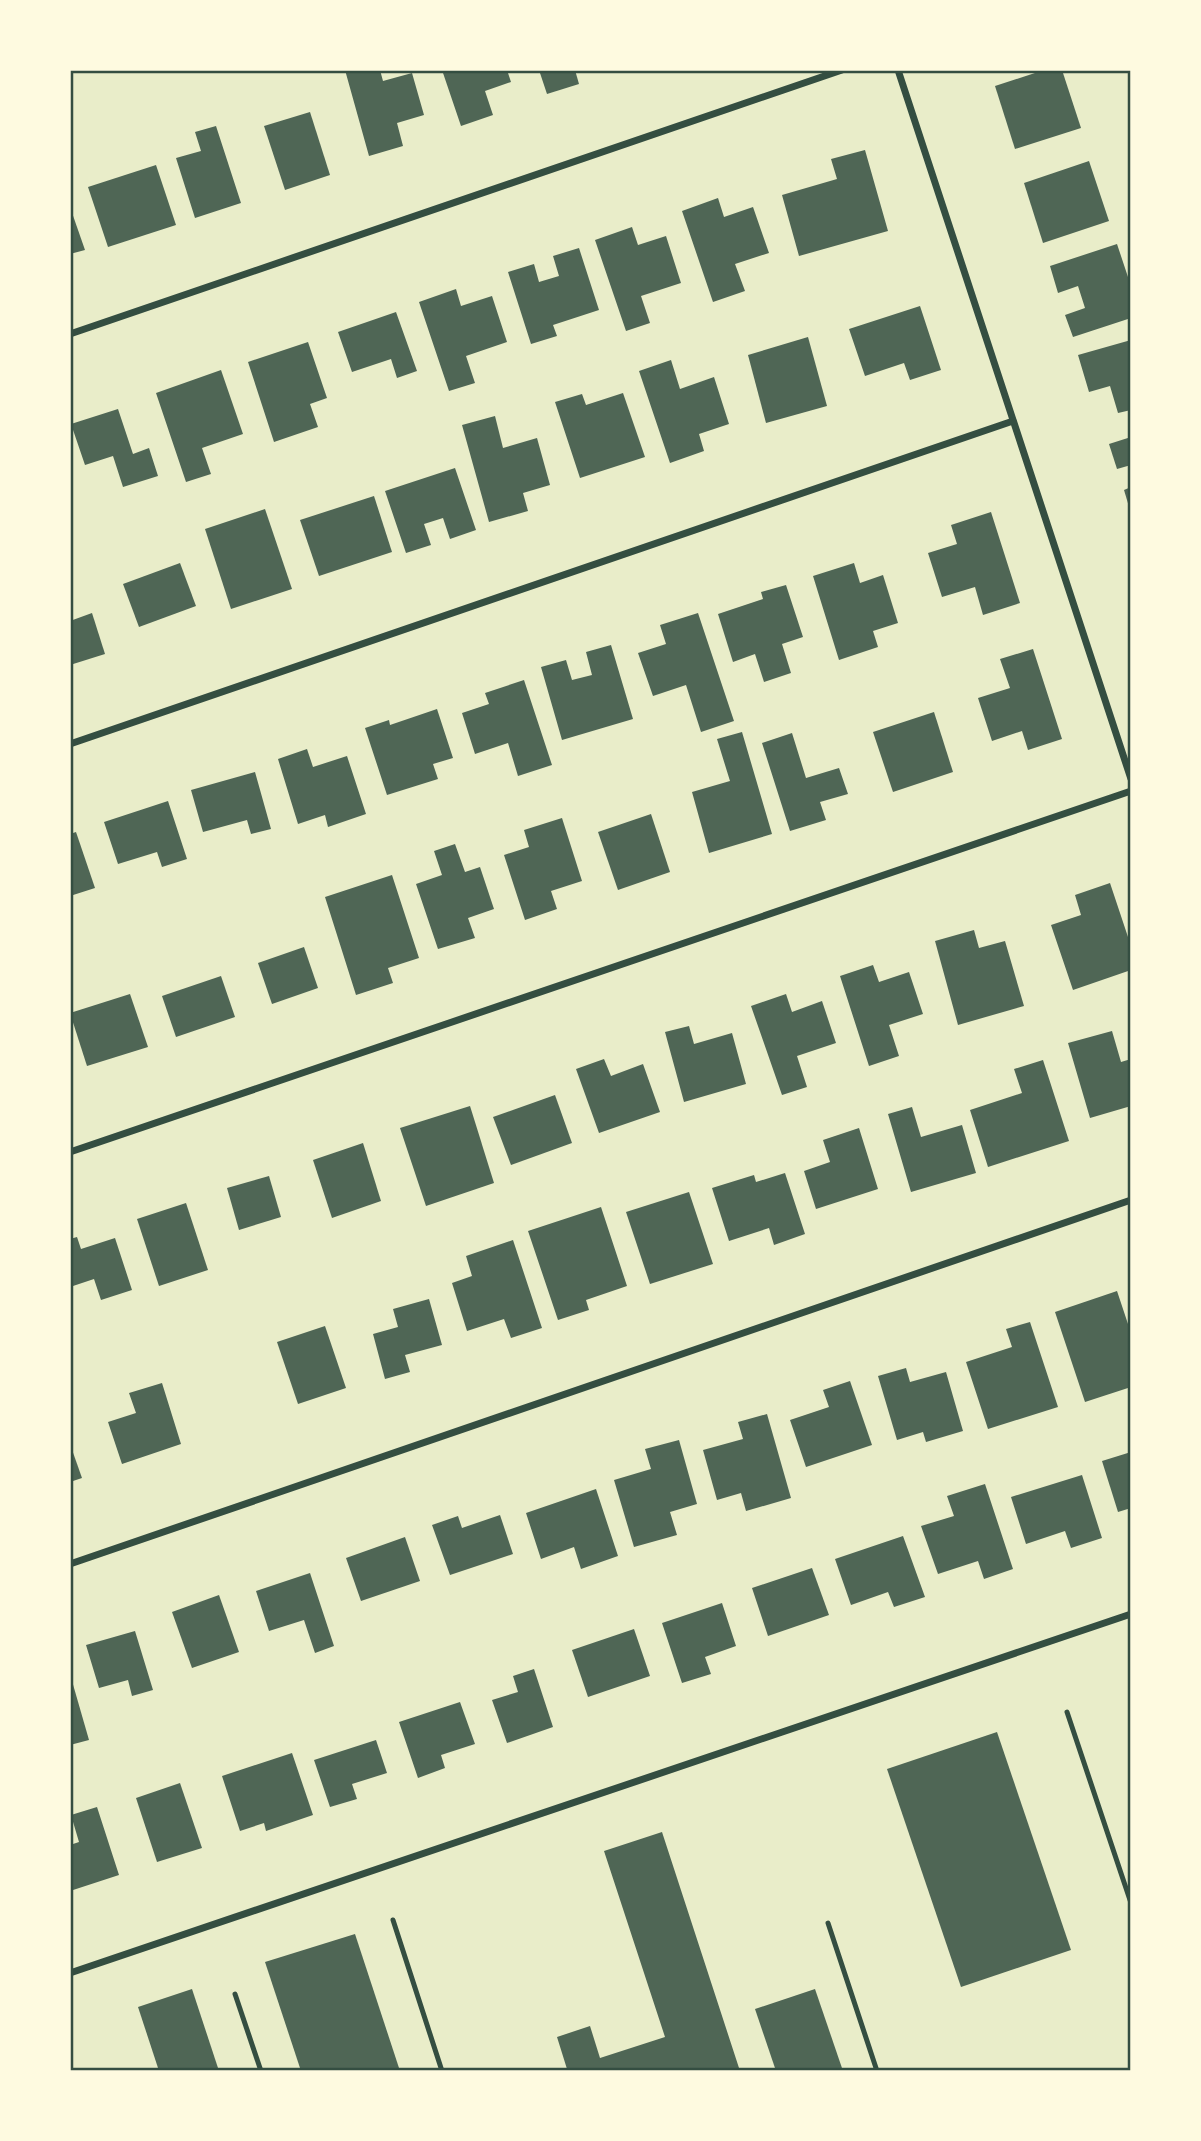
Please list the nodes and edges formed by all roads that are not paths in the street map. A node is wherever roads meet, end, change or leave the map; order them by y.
1 (842, 70) edge
2 (898, 70) edge
3 (70, 334) edge
4 (1013, 421) junction
5 (70, 744) edge
6 (1131, 779) edge
7 (1131, 791) edge
8 (70, 1152) edge
9 (1131, 1200) edge
10 (70, 1564) edge
11 (1131, 1614) edge
12 (1067, 1712) dead end
13 (1131, 1903) edge
14 (393, 1920) dead end
15 (828, 1923) dead end
16 (70, 1973) edge
17 (235, 1994) dead end
18 (261, 2071) edge
19 (442, 2071) edge
20 (877, 2071) edge

1 - 3 street
2 - 4 street
4 - 5 street
4 - 6 street
7 - 8 street
9 - 10 street
11 - 16 street
12 - 13 lane
14 - 19 lane
15 - 20 lane
17 - 18 lane

